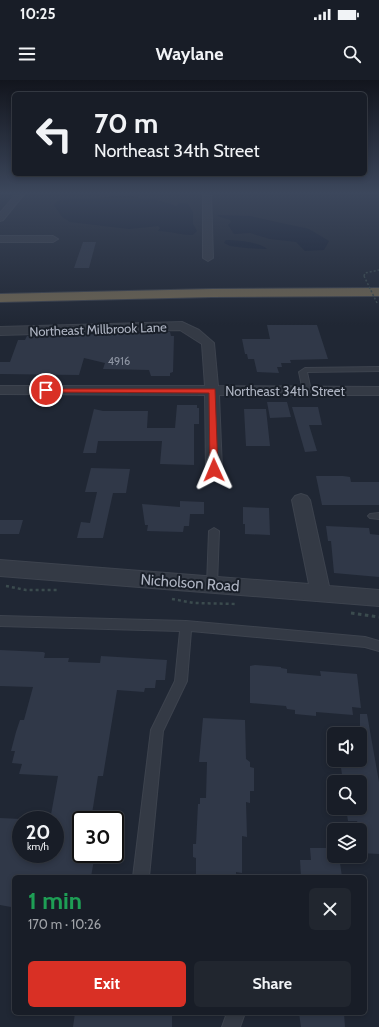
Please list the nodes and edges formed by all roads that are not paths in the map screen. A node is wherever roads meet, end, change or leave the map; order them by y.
1 (208, 237) edge
2 (0, 239) edge
3 (54, 239) dead end
4 (208, 258) dead end
5 (379, 284) edge
6 (0, 290) edge
7 (0, 298) edge
8 (378, 298) edge
9 (0, 331) edge
10 (379, 369) edge
11 (0, 390) edge
12 (212, 391) junction
13 (307, 391) junction
14 (379, 391) edge
15 (214, 470) dead end
16 (301, 500) dead end
17 (214, 531) dead end
18 (0, 568) edge
19 (212, 585) junction
20 (321, 593) junction
21 (379, 598) edge
22 (0, 621) edge
23 (186, 626) junction
24 (379, 646) edge
25 (141, 875) edge
26 (235, 1015) edge
27 (231, 1027) edge

1 - 4 street
2 - 3 street
5 - 6 highway
7 - 8 highway
9 - 12 street, Northeast Millbrook Lane
10 - 13 lane
11 - 12 street, Northeast 34th Street
12 - 13 street, Northeast 34th Street
12 - 15 street
13 - 14 street, Northeast 34th Street
16 - 20 street
17 - 19 lane
18 - 19 street, Nicholson Road
19 - 20 street, Nicholson Road
20 - 21 street, Nicholson Road
22 - 23 lane
23 - 24 lane
23 - 25 lane
26 - 27 lane

